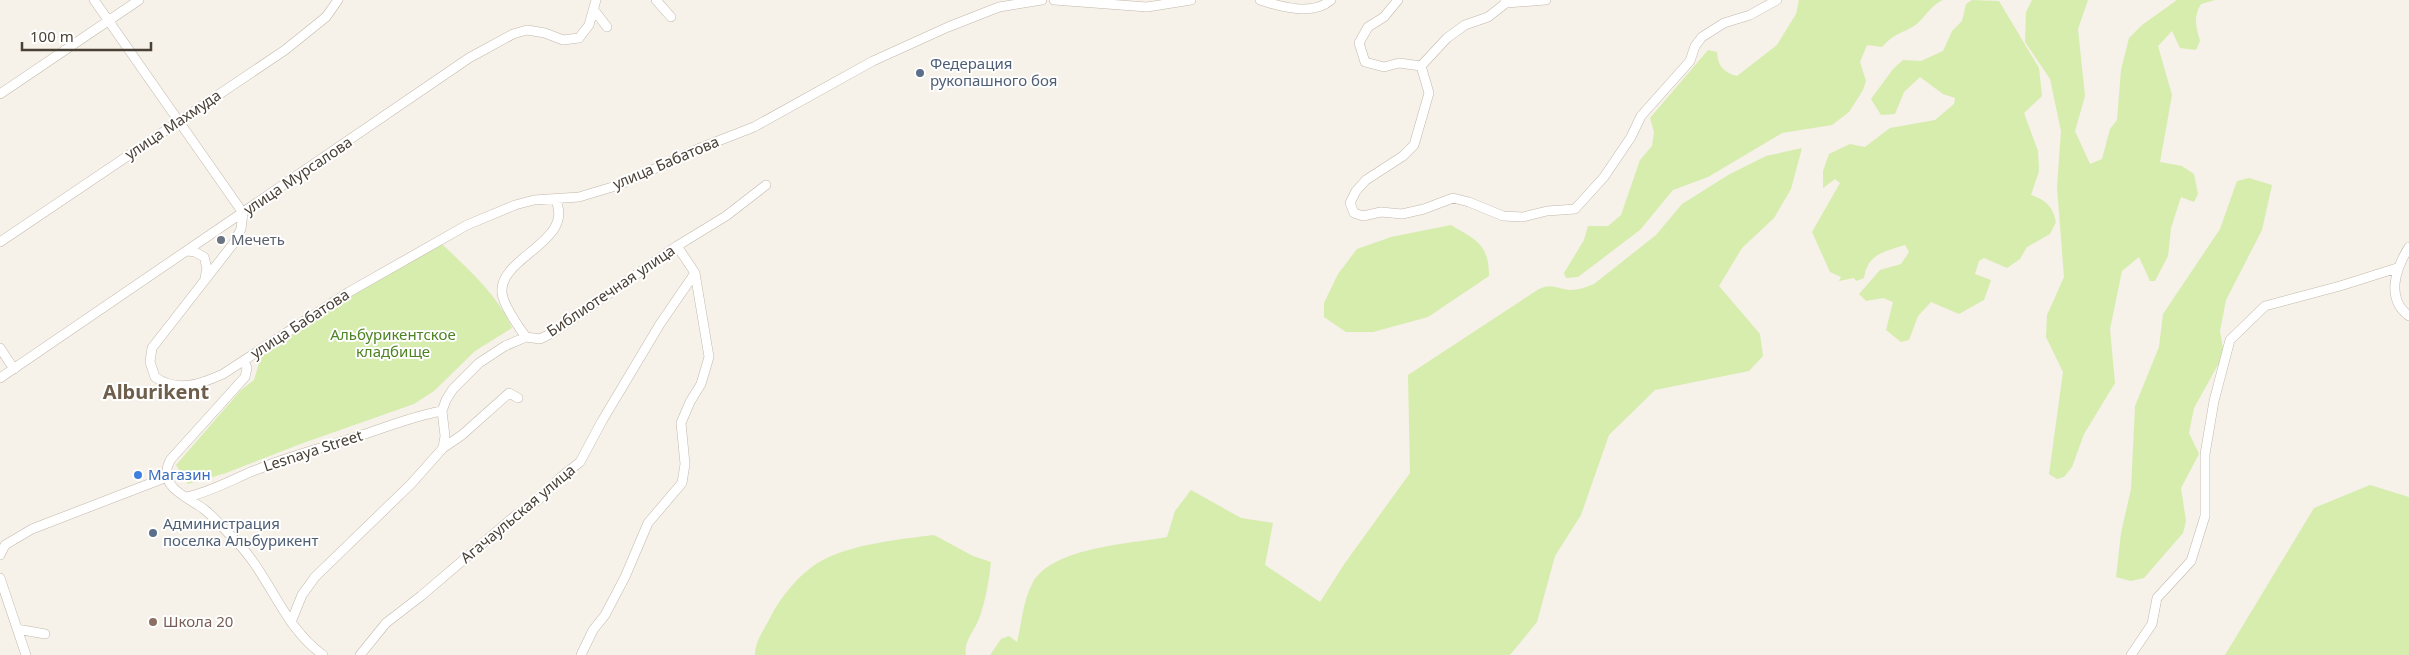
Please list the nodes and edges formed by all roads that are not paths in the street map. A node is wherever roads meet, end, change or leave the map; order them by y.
1 (94, 0) edge
2 (138, 0) edge
3 (338, 0) edge
4 (596, 0) edge
5 (656, 0) edge
6 (1042, 0) edge
7 (1054, 0) edge
8 (1191, 0) edge
9 (1260, 0) edge
10 (1332, 0) edge
11 (1398, 0) edge
12 (1546, 0) edge
13 (1777, 0) edge
14 (1506, 2) edge
15 (594, 10) junction
16 (671, 17) dead end
17 (108, 19) junction
18 (607, 27) dead end
19 (1421, 66) junction
20 (0, 94) edge
21 (179, 122) junction
22 (766, 185) dead end
23 (555, 199) junction
24 (243, 213) junction
25 (0, 242) edge
26 (677, 246) junction
27 (2409, 247) edge
28 (188, 251) junction
29 (2397, 268) junction
30 (695, 273) junction
31 (205, 278) junction
32 (2406, 314) edge
33 (526, 337) junction
34 (0, 348) edge
35 (244, 361) junction
36 (14, 369) junction
37 (0, 378) edge
38 (518, 398) dead end
39 (442, 411) junction
40 (443, 448) junction
41 (168, 477) junction
42 (187, 497) junction
43 (0, 554) edge
44 (0, 578) edge
45 (291, 622) junction
46 (16, 629) junction
47 (45, 634) dead end
48 (26, 655) edge
49 (323, 655) edge
50 (360, 655) edge
51 (581, 655) edge
52 (2132, 655) edge

1 - 17 street
2 - 17 street
3 - 21 street, улица Махмуда
4 - 15 street
5 - 16 street
6 - 23 street, улица Бабатова
7 - 8 street
9 - 10 street
11 - 19 street
12 - 14 street
13 - 19 street
14 - 19 street
15 - 18 street
15 - 24 street, улица Мурсалова
17 - 20 street
17 - 21 street
21 - 24 street
21 - 25 street, улица Махмуда
22 - 26 street, Библиотечная улица
23 - 33 street
23 - 35 street, улица Бабатова
24 - 28 street, улица Мурсалова
24 - 31 street
26 - 30 street
26 - 33 street, Библиотечная улица
27 - 29 street
28 - 31 street
28 - 36 street, улица Мурсалова
29 - 32 street
29 - 52 street
30 - 50 street, Агачаульская улица
30 - 51 street
31 - 35 street, улица Бабатова
33 - 39 street, Библиотечная улица
34 - 36 street
35 - 41 street
36 - 37 street, улица Мурсалова
38 - 40 street
39 - 40 street
39 - 42 street, Lesnaya Street
40 - 45 street
41 - 42 street
41 - 43 street
42 - 45 street
44 - 46 street
45 - 49 street
46 - 47 street
46 - 48 street

